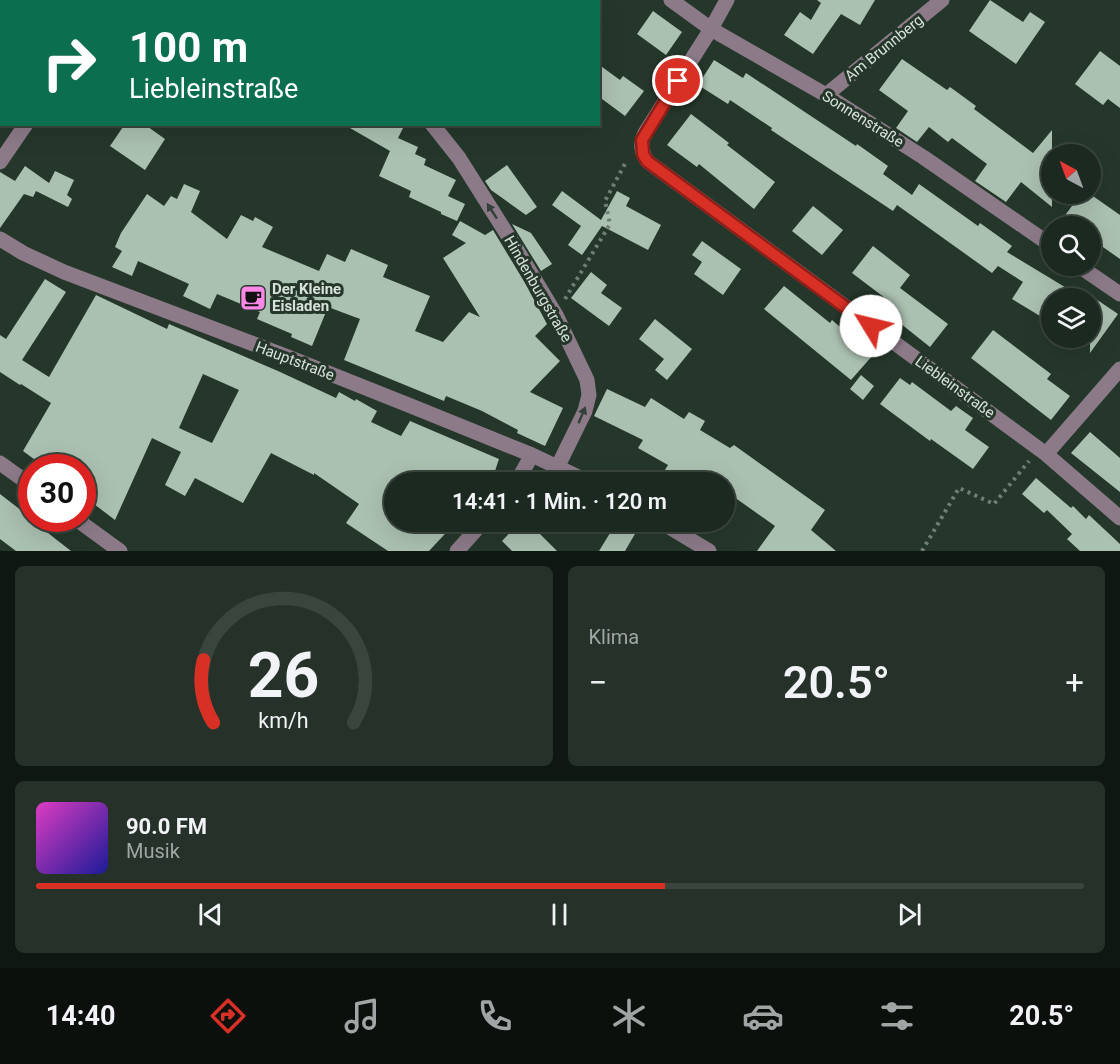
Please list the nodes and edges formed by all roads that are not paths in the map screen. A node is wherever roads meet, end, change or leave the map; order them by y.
1 (671, 0) edge
2 (727, 0) edge
3 (942, 0) edge
4 (711, 29) junction
5 (826, 95) junction
6 (25, 126) edge
7 (434, 126) edge
8 (0, 162) edge
9 (1041, 238) edge
10 (0, 239) edge
11 (1094, 276) edge
12 (1120, 294) edge
13 (1120, 369) edge
14 (1042, 452) junction
15 (532, 455) junction
16 (0, 463) edge
17 (558, 466) junction
18 (522, 472) edge
19 (570, 472) edge
20 (18, 476) edge
21 (1120, 518) edge
22 (94, 532) edge
23 (474, 532) edge
24 (678, 532) edge
25 (120, 551) edge
26 (457, 551) edge
27 (709, 551) edge

1 - 4 street, Sonnenstraße
2 - 4 street, Liebleinstraße
3 - 5 street, Am Brunnberg
4 - 5 street, Sonnenstraße
4 - 14 street, Liebleinstraße
5 - 9 street, Sonnenstraße
6 - 8 street
17 -> 7 street, Hindenburgstraße
10 - 15 street, Hauptstraße
11 - 12 street
13 - 14 street
14 - 21 street, Liebleinstraße
15 - 17 street, Hauptstraße
15 - 18 street
16 - 20 street
17 - 19 street, Hauptstraße
22 - 25 street
23 - 26 street
24 - 27 street

